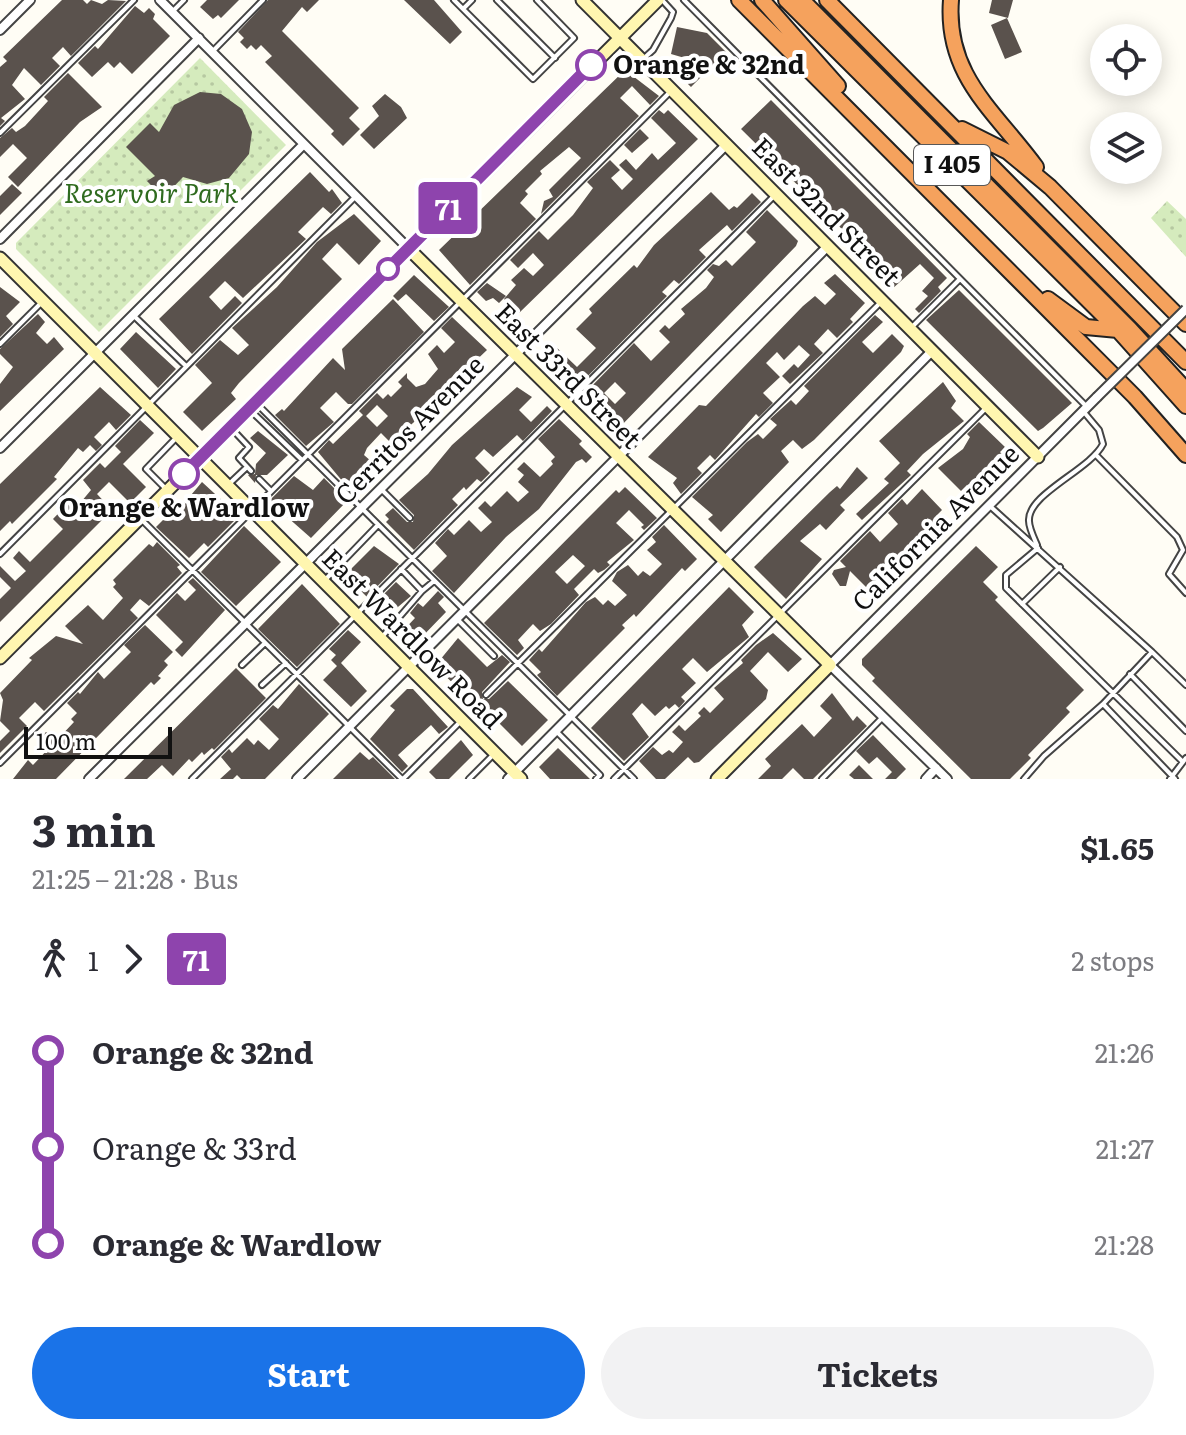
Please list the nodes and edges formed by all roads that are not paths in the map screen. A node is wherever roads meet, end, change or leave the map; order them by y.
1 (30, 0) edge
2 (134, 0) edge
3 (160, 0) edge
4 (184, 0) edge
5 (263, 0) edge
6 (454, 0) edge
7 (472, 0) edge
8 (497, 0) edge
9 (537, 0) edge
10 (582, 0) edge
11 (660, 0) edge
12 (684, 0) edge
13 (739, 0) edge
14 (762, 0) edge
15 (786, 0) edge
16 (802, 0) edge
17 (812, 0) edge
18 (827, 0) edge
19 (951, 0) edge
20 (463, 9) junction
21 (172, 12) junction
22 (0, 30) edge
23 (199, 38) junction
24 (619, 38) junction
25 (212, 52) junction
26 (555, 58) junction
27 (642, 60) junction
28 (673, 90) junction
29 (950, 124) junction
30 (868, 129) junction
31 (0, 133) edge
32 (304, 144) junction
33 (727, 144) junction
34 (1050, 187) junction
35 (776, 194) junction
36 (356, 196) junction
37 (0, 239) edge
38 (1070, 242) junction
39 (828, 246) junction
40 (408, 248) junction
41 (0, 258) edge
42 (1009, 271) junction
43 (960, 279) junction
44 (43, 301) junction
45 (882, 301) junction
46 (463, 302) junction
47 (1186, 309) edge
48 (133, 315) junction
49 (1186, 324) edge
50 (911, 329) junction
51 (1118, 330) junction
52 (0, 344) edge
53 (932, 351) junction
54 (95, 353) junction
55 (515, 354) junction
56 (1186, 362) edge
57 (186, 366) junction
58 (1186, 390) edge
59 (252, 405) junction
60 (148, 406) junction
61 (1186, 406) edge
62 (567, 407) junction
63 (988, 407) junction
64 (1085, 409) junction
65 (230, 427) junction
66 (178, 437) junction
67 (0, 448) edge
68 (308, 454) junction
69 (1186, 455) edge
70 (1097, 456) junction
71 (618, 457) junction
72 (1038, 457) junction
73 (200, 458) junction
74 (302, 460) junction
75 (259, 479) dead end
76 (227, 485) junction
77 (381, 488) junction
78 (168, 490) junction
79 (271, 491) junction
80 (989, 506) junction
81 (361, 508) junction
82 (252, 510) junction
83 (672, 510) junction
84 (140, 518) junction
85 (410, 518) dead end
86 (378, 525) junction
87 (1038, 548) junction
88 (0, 554) edge
89 (412, 559) junction
90 (724, 562) junction
91 (305, 563) junction
92 (1060, 567) junction
93 (401, 569) junction
94 (192, 570) junction
95 (323, 581) junction
96 (434, 581) junction
97 (422, 591) junction
98 (1186, 593) edge
99 (1022, 604) junction
100 (465, 611) junction
101 (356, 615) junction
102 (777, 616) junction
103 (457, 619) junction
104 (245, 623) junction
105 (381, 639) junction
106 (265, 643) junction
107 (1152, 652) junction
108 (494, 656) dead end
109 (0, 658) edge
110 (286, 663) junction
111 (518, 663) junction
112 (242, 665) dead end
113 (830, 665) junction
114 (409, 667) junction
115 (297, 674) junction
116 (1130, 674) junction
117 (262, 685) dead end
118 (1186, 685) edge
119 (1111, 694) junction
120 (486, 695) dead end
121 (1103, 704) junction
122 (570, 715) junction
123 (884, 717) junction
124 (462, 720) junction
125 (350, 726) junction
126 (555, 730) junction
127 (1186, 731) edge
128 (495, 753) junction
129 (1184, 760) edge
130 (0, 763) edge
131 (936, 768) junction
132 (624, 769) junction
133 (515, 777) edge
134 (1173, 778) edge
135 (89, 779) edge
136 (192, 779) edge
137 (297, 779) edge
138 (402, 779) edge
139 (469, 779) edge
140 (596, 779) edge
141 (614, 779) edge
142 (634, 779) edge
143 (717, 779) edge
144 (822, 779) edge
145 (926, 779) edge
146 (947, 779) edge
147 (1024, 779) edge

1 - 22 street
2 - 31 lane
3 - 21 street, East 33rd Street
4 - 21 lane
5 - 25 lane
6 - 20 lane
7 - 20 lane
8 - 26 lane
9 - 26 lane
10 - 24 street, East 32nd Street
11 - 24 street
11 - 27 lane
12 - 43 lane
13 - 30 highway
14 - 30 highway
15 - 51 highway, I 405
16 - 58 highway
17 - 38 highway
18 - 29 highway, I 405
19 - 34 highway
20 - 26 lane
21 - 23 street, East 33rd Street
23 - 25 street, East 33rd Street
23 - 37 street
24 - 27 street, East 32nd Street
24 - 40 street
25 - 32 street, East 33rd Street
27 - 28 street, East 32nd Street
28 - 33 street, East 32nd Street
28 - 46 lane
29 - 34 highway
29 - 38 highway, I 405
30 - 42 highway
32 - 36 street, East 33rd Street
32 - 48 street
33 - 35 street, East 32nd Street
33 - 55 street, Cerritos Avenue
34 - 49 highway
35 - 39 street, East 32nd Street
35 - 62 lane
36 - 40 street, East 33rd Street
36 - 57 lane
38 - 56 highway, I 405
39 - 45 street, East 32nd Street
39 - 71 street
40 - 46 street, East 33rd Street
40 - 59 street
41 - 44 street, East Wardlow Road
42 - 51 highway
42 - 69 highway
43 - 50 lane
43 - 64 lane
44 - 52 lane
44 - 54 street, East Wardlow Road
45 - 50 street, East 32nd Street
45 - 83 lane
46 - 55 street, East 33rd Street
46 - 68 lane
47 - 64 street, California Avenue, bridge
48 - 54 street
48 - 57 lane
50 - 53 street, East 32nd Street
51 - 61 highway, I 405
53 - 63 street, East 32nd Street
53 - 90 street
54 - 60 street, East Wardlow Road
54 - 67 street
55 - 62 street, East 33rd Street
55 - 77 street, Cerritos Avenue
57 - 60 lane
59 - 65 street
59 - 68 lane
59 - 74 lane
60 - 66 street, East Wardlow Road
60 - 88 lane
62 - 71 street, East 33rd Street
62 - 89 lane
63 - 72 street, East 32nd Street
63 - 102 lane
64 - 70 lane
64 - 72 street, California Avenue
65 - 73 street
65 - 76 lane
66 - 73 street, East Wardlow Road
66 - 78 lane
68 - 74 lane
68 - 81 lane
70 - 87 lane
70 - 98 lane
71 - 83 street, East 33rd Street
71 - 100 street
72 - 80 street, California Avenue
73 - 76 street, East Wardlow Road
73 - 78 street
74 - 79 lane
75 - 79 lane
76 - 82 street, East Wardlow Road
77 - 81 street, Cerritos Avenue
77 - 85 lane
78 - 84 street
79 - 82 lane
80 - 87 lane
80 - 113 street, California Avenue
81 - 86 lane
81 - 91 street, Cerritos Avenue
82 - 91 street, East Wardlow Road
82 - 94 lane
83 - 90 street, East 33rd Street
83 - 111 lane
84 - 94 lane
84 - 109 street
86 - 89 lane
86 - 95 lane
87 - 92 lane
87 - 99 lane
89 - 93 lane
89 - 96 lane
90 - 102 street, East 33rd Street
90 - 122 street
91 - 95 street, East Wardlow Road
91 - 104 street, Cerritos Avenue
92 - 99 lane
92 - 107 lane
93 - 97 lane
93 - 101 lane
94 - 104 lane
94 - 130 lane
95 - 101 street, East Wardlow Road
96 - 97 lane
96 - 100 lane
97 - 105 lane
99 - 119 lane
100 - 103 street
100 - 111 lane
101 - 105 street, East Wardlow Road
101 - 115 lane
102 - 113 street, East 33rd Street
102 - 132 lane
103 - 108 lane
103 - 114 street
104 - 106 lane
104 - 135 street, Cerritos Avenue
105 - 114 street, East Wardlow Road
106 - 110 lane
106 - 112 lane
107 - 116 lane
107 - 118 lane
110 - 115 lane
110 - 117 lane
111 - 120 lane
111 - 122 lane
113 - 123 street, East 33rd Street
113 - 143 street, California Avenue
114 - 124 street, East Wardlow Road
114 - 125 street
115 - 125 lane
115 - 136 lane
116 - 119 lane
116 - 127 lane
119 - 121 lane
119 - 129 lane
121 - 134 lane
121 - 147 lane
122 - 126 street
122 - 132 lane
123 - 131 street, East 33rd Street
123 - 144 lane
124 - 128 street, East Wardlow Road
124 - 138 lane
125 - 137 street
125 - 138 lane
126 - 133 street
126 - 140 lane
128 - 133 street, East Wardlow Road
128 - 139 lane
129 - 134 lane
131 - 145 street
131 - 146 street, East 33rd Street
132 - 141 lane
132 - 142 lane

